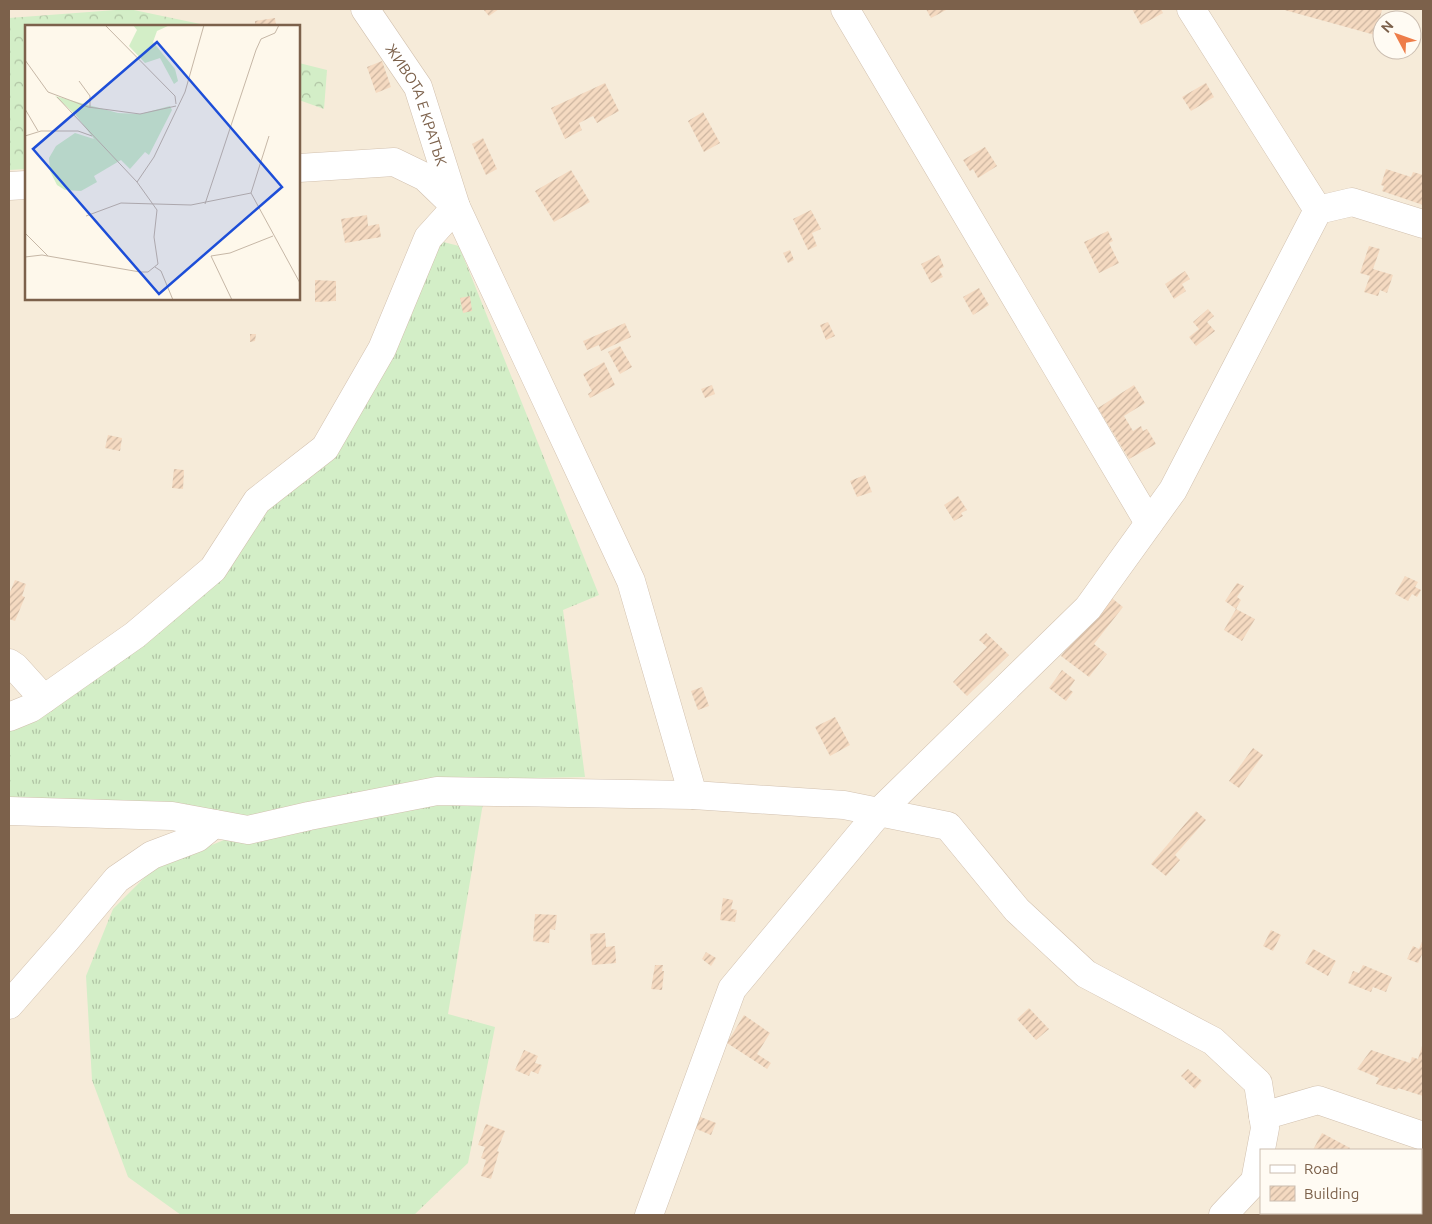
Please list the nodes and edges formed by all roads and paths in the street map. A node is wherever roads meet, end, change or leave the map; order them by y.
1 (365, 9) edge
2 (845, 9) edge
3 (1191, 9) edge
4 (300, 168) edge
5 (25, 185) edge
6 (9, 186) edge
7 (456, 207) junction
8 (1318, 210) junction
9 (1423, 224) edge
10 (1149, 524) junction
11 (9, 663) edge
12 (44, 699) junction
13 (9, 717) edge
14 (693, 795) junction
15 (9, 811) edge
16 (880, 811) junction
17 (214, 824) junction
18 (9, 1005) edge
19 (1263, 1116) junction
20 (1423, 1136) edge
21 (1260, 1149) edge
22 (1260, 1152) edge
23 (649, 1215) edge
24 (1223, 1215) edge

1 - 7 street, ЖИВОТА Е КРАТЪК
2 - 10 street
3 - 8 street
4 - 7 street
5 - 6 street
7 - 12 street
7 - 14 street
8 - 9 street
8 - 10 street
10 - 16 street
11 - 12 street
12 - 13 street
14 - 16 street
14 - 17 street
15 - 17 street
16 - 19 street
16 - 23 street
17 - 18 street
19 - 20 street
19 - 21 street
22 - 24 street

